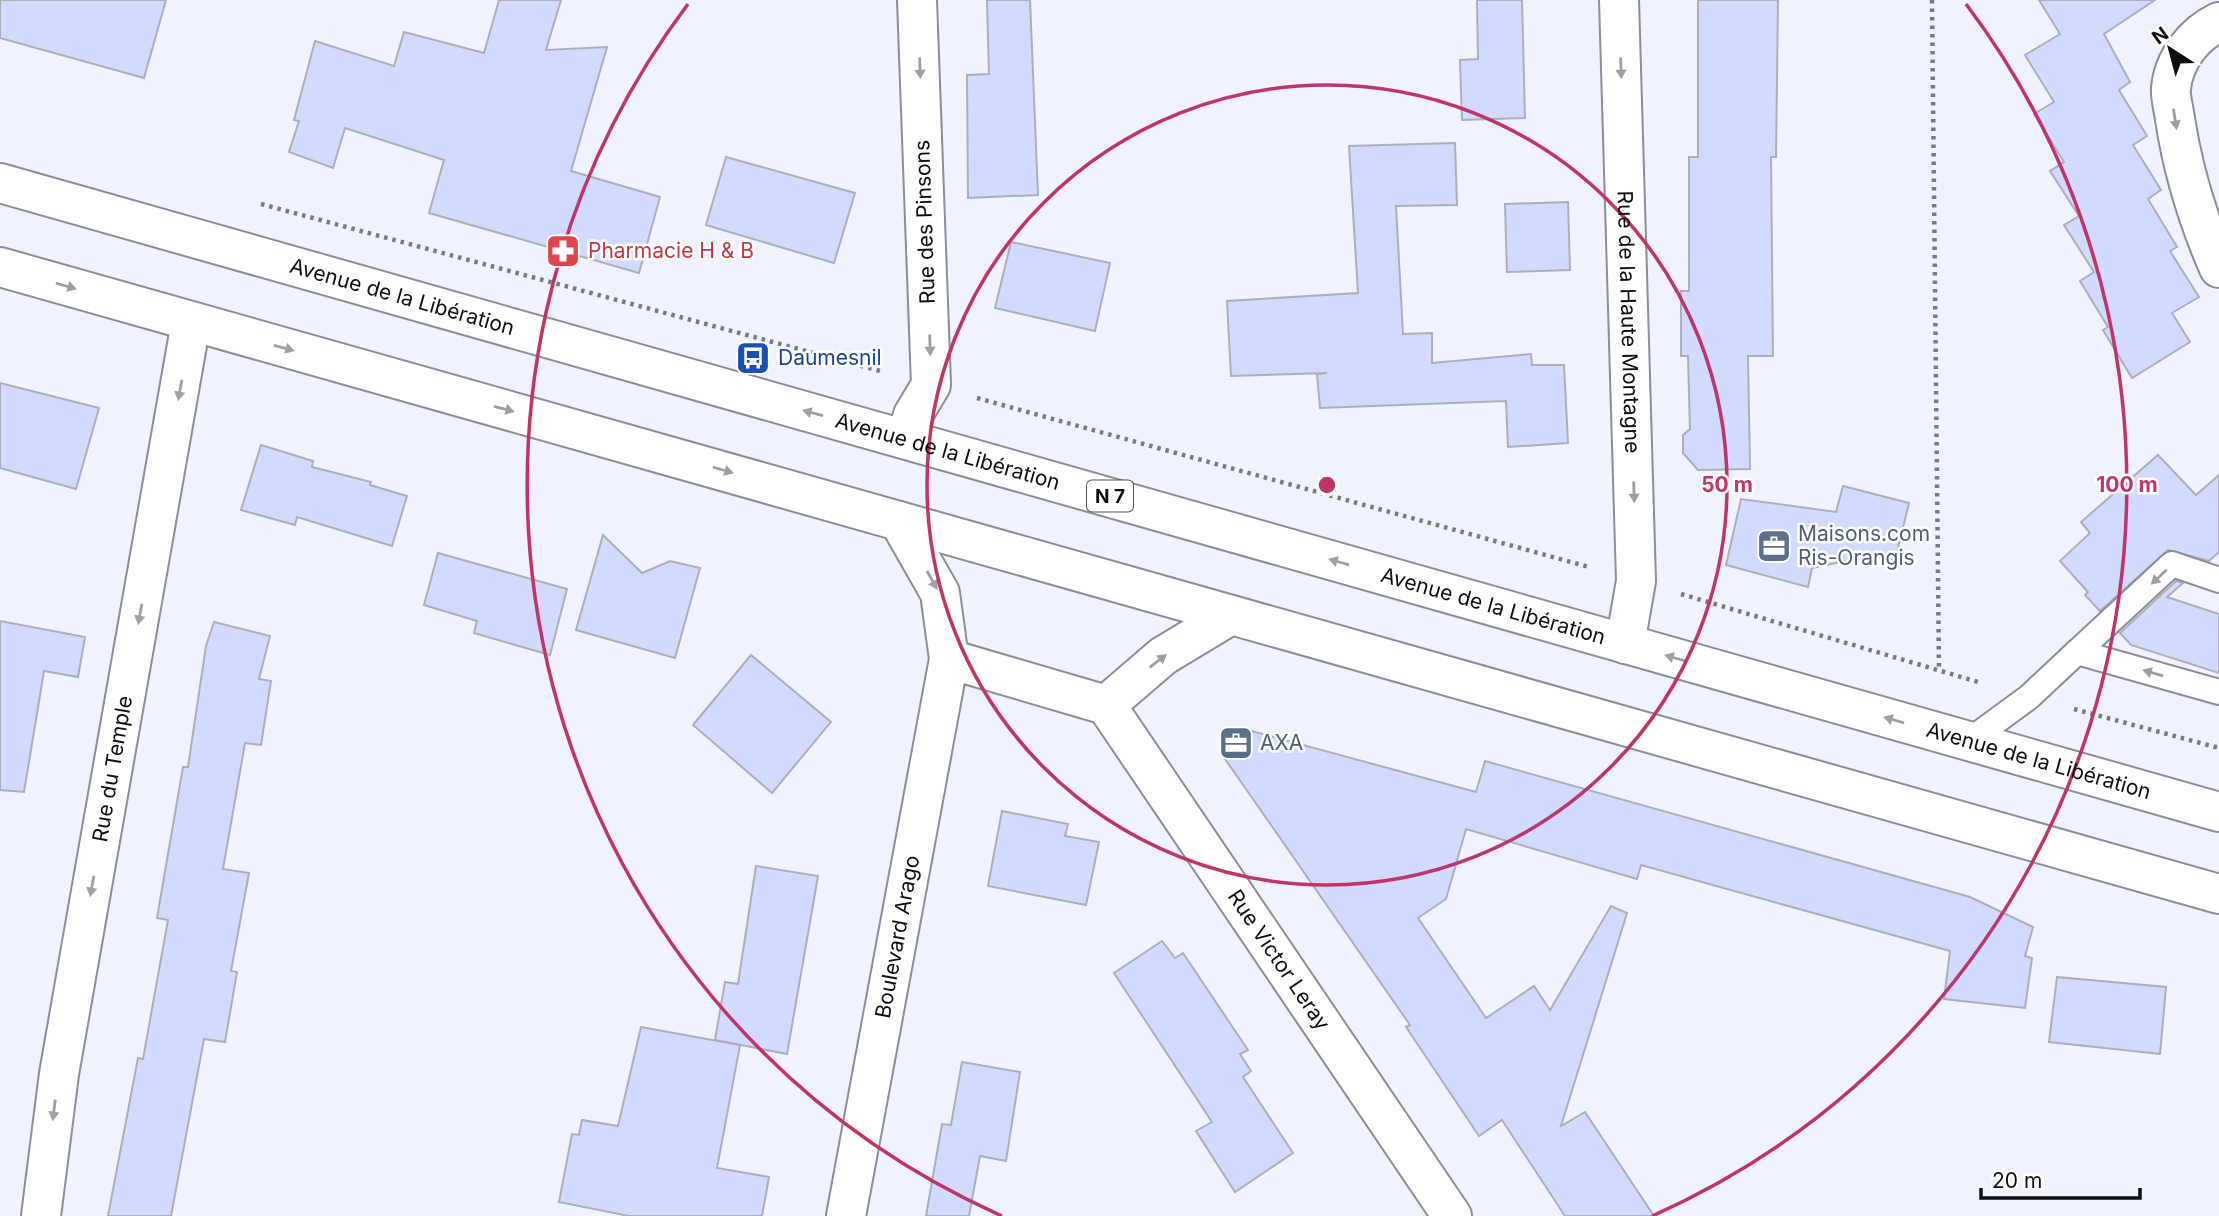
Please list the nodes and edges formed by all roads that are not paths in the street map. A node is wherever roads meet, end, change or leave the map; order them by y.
1 (917, 0) edge
2 (1619, 0) edge
3 (2219, 22) edge
4 (0, 183) edge
5 (0, 267) edge
6 (2219, 268) edge
7 (191, 322) junction
8 (906, 438) junction
9 (899, 521) junction
10 (2219, 580) edge
11 (1231, 615) junction
12 (1625, 644) junction
13 (2077, 652) junction
14 (950, 659) junction
15 (2219, 692) edge
16 (1106, 705) junction
17 (1969, 741) junction
18 (2219, 812) edge
19 (2219, 894) edge
20 (41, 1216) edge
21 (846, 1216) edge
22 (1452, 1216) edge

1 -> 8 main road, Rue des Pinsons
2 -> 12 main road, Rue de la Haute Montagne
3 -> 6 main road
8 -> 4 main road, Avenue de la Libération / N 7
5 -> 7 main road
7 -> 9 main road
7 -> 20 main road, Rue du Temple
12 -> 8 main road, Avenue de la Libération / N 7
9 - 11 main road
9 -> 14 main road, Boulevard Arago
10 -> 13 lane
16 -> 11 main road
11 - 19 main road
17 -> 12 main road, Avenue de la Libération / N 7
15 -> 13 lane
13 - 17 lane
14 - 16 main road
14 - 21 main road, Boulevard Arago
16 - 22 main road, Rue Victor Leray
17 - 18 main road, Avenue de la Libération / N 7

